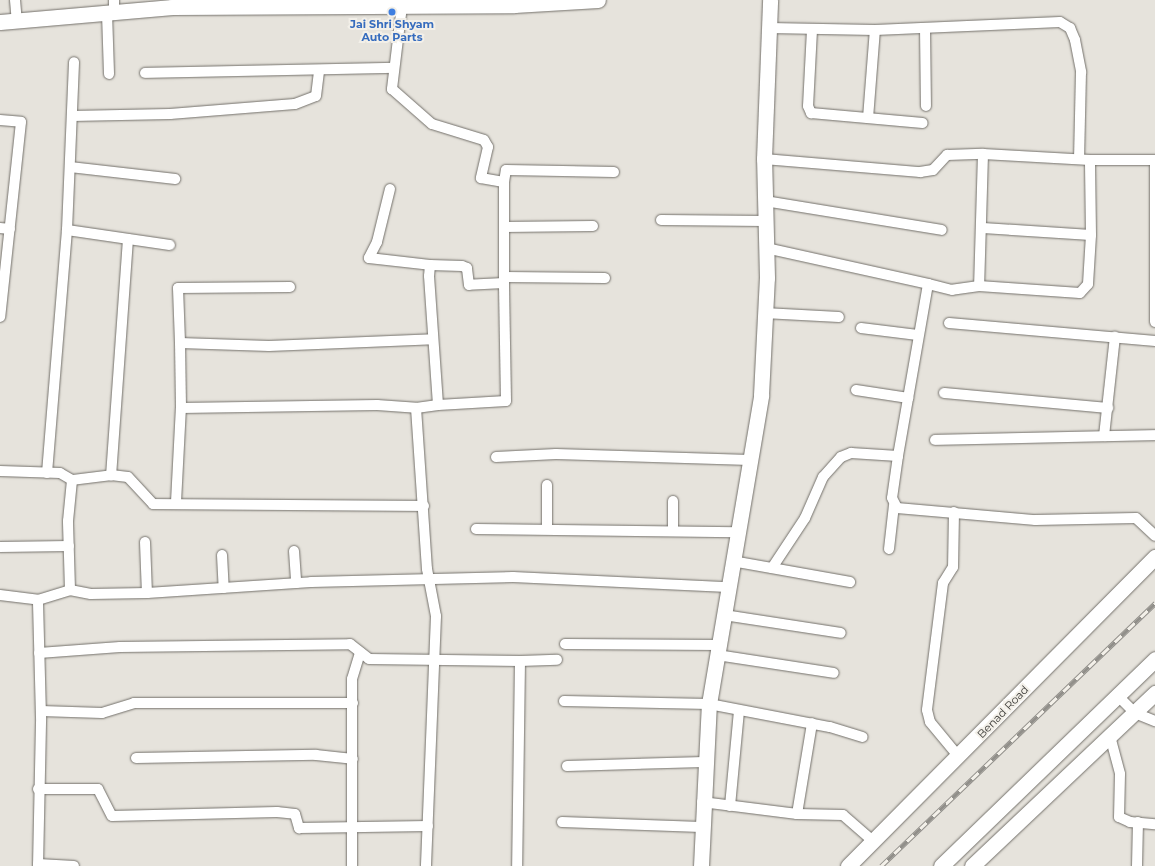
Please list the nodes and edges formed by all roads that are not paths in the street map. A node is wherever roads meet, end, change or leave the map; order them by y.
1 (15, 0) edge
2 (598, 0) edge
3 (770, 0) edge
4 (477, 2) edge
5 (219, 3) edge
6 (402, 6) junction
7 (112, 9) edge
8 (0, 22) edge
9 (17, 22) junction
10 (769, 28) junction
11 (925, 28) junction
12 (812, 30) junction
13 (876, 30) junction
14 (74, 62) dead end
15 (392, 68) junction
16 (319, 70) junction
17 (145, 73) dead end
18 (109, 74) dead end
19 (926, 106) dead end
20 (72, 116) junction
21 (868, 118) junction
22 (0, 120) edge
23 (923, 123) dead end
24 (983, 154) junction
25 (764, 159) junction
26 (1079, 159) junction
27 (1090, 160) junction
28 (1155, 166) edge
29 (70, 167) junction
30 (614, 172) dead end
31 (175, 179) dead end
32 (504, 182) junction
33 (390, 189) dead end
34 (765, 202) junction
35 (661, 220) dead end
36 (765, 221) junction
37 (593, 226) dead end
38 (504, 227) junction
39 (983, 228) junction
40 (5, 229) edge
41 (67, 230) junction
42 (942, 230) dead end
43 (1091, 235) junction
44 (128, 239) junction
45 (170, 245) dead end
46 (766, 248) junction
47 (430, 265) junction
48 (605, 278) dead end
49 (504, 280) junction
50 (928, 284) junction
51 (979, 286) junction
52 (290, 287) dead end
53 (764, 313) junction
54 (0, 317) edge
55 (839, 317) dead end
56 (1155, 322) edge
57 (950, 323) dead end
58 (860, 328) dead end
59 (918, 335) junction
60 (1115, 337) junction
61 (433, 340) junction
62 (1155, 340) edge
63 (180, 343) junction
64 (856, 390) dead end
65 (944, 393) dead end
66 (908, 398) junction
67 (438, 405) junction
68 (181, 408) junction
69 (416, 408) junction
70 (1108, 408) junction
71 (1155, 435) edge
72 (1104, 436) junction
73 (935, 440) dead end
74 (898, 456) junction
75 (496, 457) dead end
76 (750, 460) junction
77 (0, 471) edge
78 (47, 473) junction
79 (111, 475) junction
80 (72, 480) junction
81 (547, 485) dead end
82 (673, 501) dead end
83 (176, 502) junction
84 (894, 505) junction
85 (424, 506) junction
86 (954, 512) junction
87 (548, 528) junction
88 (476, 529) dead end
89 (673, 530) junction
90 (737, 532) junction
91 (1155, 536) edge
92 (145, 542) dead end
93 (69, 546) junction
94 (0, 547) edge
95 (889, 549) dead end
96 (294, 551) dead end
97 (222, 555) dead end
98 (1155, 556) edge
99 (732, 561) junction
100 (772, 568) junction
101 (429, 579) junction
102 (850, 582) dead end
103 (296, 583) junction
104 (728, 587) junction
105 (224, 588) junction
106 (70, 590) junction
107 (147, 593) junction
108 (0, 594) edge
109 (38, 600) junction
110 (724, 615) junction
111 (841, 633) dead end
112 (565, 644) dead end
113 (718, 650) junction
114 (360, 652) junction
115 (38, 653) junction
116 (1155, 658) edge
117 (437, 660) junction
118 (557, 660) dead end
119 (520, 661) junction
120 (834, 673) dead end
121 (1155, 693) edge
122 (1117, 695) junction
123 (564, 701) dead end
124 (353, 703) junction
125 (709, 704) junction
126 (739, 710) junction
127 (40, 711) junction
128 (1135, 713) junction
129 (1155, 721) edge
130 (812, 723) junction
131 (1110, 736) junction
132 (863, 737) dead end
133 (959, 757) junction
134 (136, 758) dead end
135 (353, 759) junction
136 (704, 762) junction
137 (567, 766) dead end
138 (38, 789) junction
139 (702, 802) junction
140 (730, 806) junction
141 (797, 814) junction
142 (562, 822) dead end
143 (1138, 822) junction
144 (1155, 824) edge
145 (428, 826) junction
146 (701, 827) junction
147 (352, 829) junction
148 (872, 841) junction
149 (38, 865) edge
150 (74, 866) edge
151 (352, 866) edge
152 (426, 866) edge
153 (517, 866) edge
154 (701, 866) edge
155 (848, 866) edge
156 (941, 866) edge
157 (972, 866) edge
158 (1137, 866) edge

1 - 9 street
2 - 4 street
3 - 10 street
4 - 6 street
5 - 6 street
5 - 7 street
6 - 15 street
7 - 9 street
7 - 18 street
8 - 9 street
10 - 12 street
10 - 25 street
11 - 13 street
11 - 19 street
11 - 26 street
12 - 13 street
12 - 21 street
13 - 21 street
14 - 20 street
15 - 16 street
15 - 32 street
16 - 17 street
16 - 20 street
20 - 29 street
21 - 23 street
22 - 40 street
24 - 25 street
24 - 26 street
24 - 39 street
25 - 34 street
26 - 27 street
27 - 28 street
27 - 43 street
28 - 56 street
29 - 31 street
29 - 41 street
30 - 32 street
32 - 38 street
33 - 47 street
34 - 36 street
34 - 42 street
35 - 36 street
36 - 46 street
37 - 38 street
38 - 49 street
39 - 43 street
39 - 51 street
40 - 54 street
41 - 44 street
41 - 78 street
43 - 51 street
44 - 45 street
44 - 79 street
46 - 50 street
46 - 53 street
47 - 49 street
47 - 61 street
48 - 49 street
49 - 67 street
50 - 51 street
50 - 59 street
52 - 63 street
53 - 55 street
53 - 76 street
57 - 60 street
58 - 59 street
59 - 66 street
60 - 62 street
60 - 70 street
61 - 63 street
61 - 67 street
63 - 68 street
64 - 66 street
65 - 70 street
66 - 74 street
67 - 69 street
68 - 69 street
68 - 83 street
69 - 85 street
70 - 72 street
71 - 72 street
72 - 73 street
74 - 84 street
74 - 100 street
75 - 76 street
76 - 90 street
77 - 78 street
78 - 80 street
79 - 80 street
79 - 83 street
80 - 93 street
81 - 87 street
82 - 89 street
83 - 85 street
84 - 86 street
84 - 95 street
85 - 101 street
86 - 91 street
86 - 133 street
87 - 88 street
87 - 89 street
89 - 90 street
90 - 99 street
92 - 107 street
93 - 94 street
93 - 106 street
96 - 103 street
97 - 105 street
98 - 133 street, Benad Road
99 - 100 street
99 - 104 street
100 - 102 street
101 - 103 street
101 - 104 street
101 - 117 street
103 - 105 street
104 - 110 street
105 - 107 street
106 - 107 street
106 - 109 street
108 - 109 street
109 - 115 street
110 - 111 street
110 - 113 street
112 - 113 street
113 - 120 street
113 - 125 street
114 - 115 street
114 - 117 street
114 - 124 street
115 - 127 street
116 - 122 street
117 - 119 street
117 - 145 street
118 - 119 street
119 - 153 street
121 - 128 street
122 - 128 street
122 - 156 street
123 - 125 street
124 - 127 street
124 - 135 street
125 - 126 street
125 - 136 street
126 - 130 street
126 - 140 street
127 - 138 street
128 - 129 street
128 - 131 street
130 - 132 street
130 - 141 street
131 - 143 street
131 - 157 street
133 - 148 street, Benad Road
134 - 135 street
135 - 147 street
136 - 137 street
136 - 139 street
138 - 147 street
138 - 149 street
139 - 140 street
139 - 146 street
140 - 141 street
141 - 148 street
142 - 146 street
143 - 144 street
143 - 158 street
145 - 147 street
145 - 152 street
146 - 154 street
147 - 151 street
148 - 155 street, Benad Road
149 - 150 street

